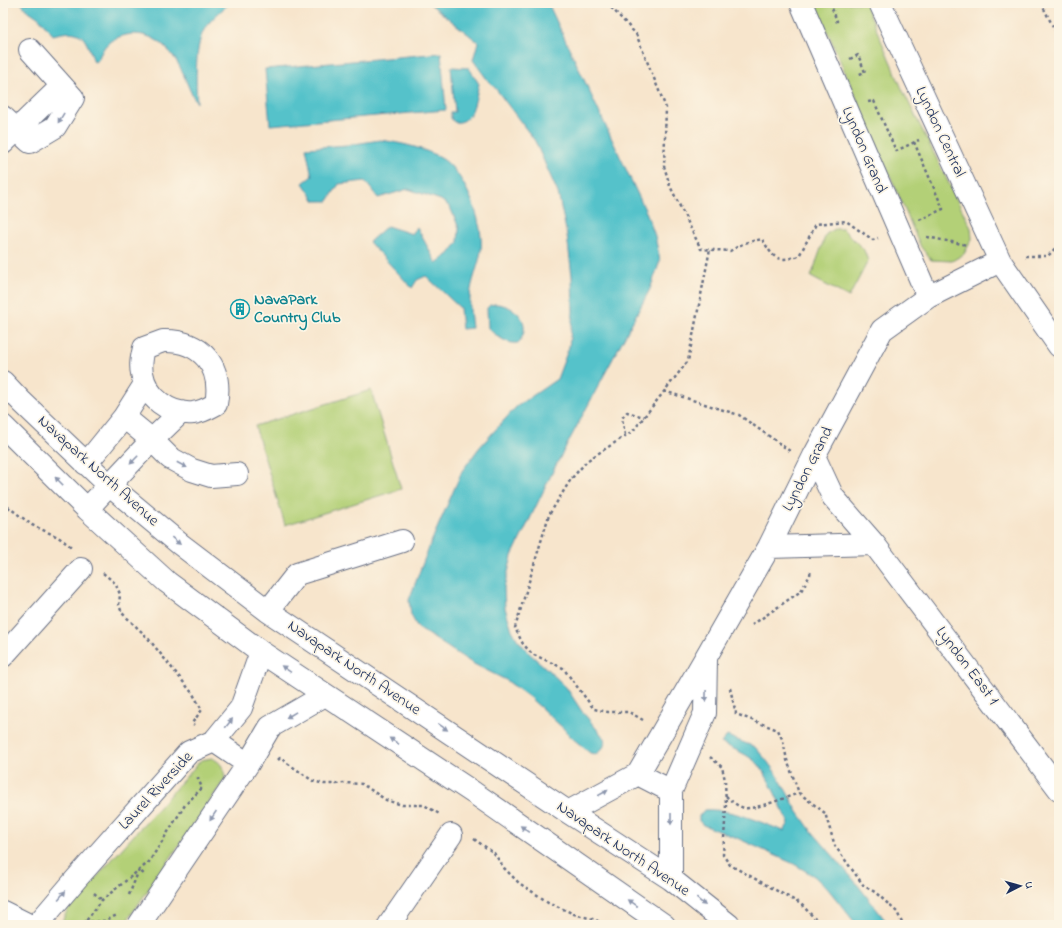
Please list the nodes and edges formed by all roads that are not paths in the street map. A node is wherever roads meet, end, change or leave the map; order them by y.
1 (801, 3) edge
2 (880, 3) edge
3 (30, 50) dead end
4 (7, 130) edge
5 (1000, 261) junction
6 (928, 297) junction
7 (1059, 346) edge
8 (3, 382) edge
9 (145, 384) junction
10 (181, 412) junction
11 (124, 417) junction
12 (3, 426) edge
13 (152, 440) junction
14 (814, 456) junction
15 (86, 464) junction
16 (237, 474) dead end
17 (109, 485) junction
18 (87, 509) junction
19 (402, 541) dead end
20 (874, 544) junction
21 (769, 547) junction
22 (85, 563) road end
23 (268, 611) junction
24 (261, 652) junction
25 (3, 656) edge
26 (706, 657) junction
27 (325, 695) junction
28 (214, 741) junction
29 (248, 764) junction
30 (638, 774) junction
31 (1059, 789) edge
32 (671, 791) junction
33 (568, 812) junction
34 (455, 830) road end
35 (671, 879) junction
36 (3, 912) edge
37 (29, 925) edge
38 (37, 925) edge
39 (139, 925) edge
40 (389, 925) edge
41 (664, 925) edge
42 (729, 925) edge

1 - 6 street, Lyndon Grand
2 - 5 street, Lyndon Central
3 - 4 street
5 - 6 street, Lyndon Grand
5 - 7 street, Lyndon Central
6 - 14 street, Lyndon Grand
8 - 15 street, Navapark North Avenue
9 - 10 street
9 - 10 street
9 - 11 street
10 - 13 street
11 - 13 street
11 - 15 street
18 -> 12 street, Navapark North Avenue
13 -> 16 street
13 -> 17 street
14 - 20 street, Lyndon East 1
14 - 21 street, Lyndon Grand
15 - 17 street, Navapark North Avenue
17 - 18 street
17 -> 23 street, Navapark North Avenue
18 - 24 street, Navapark North Avenue
19 - 23 street
20 - 21 street
20 - 31 street, Lyndon East 1
21 - 26 street, Lyndon Grand
22 - 25 street
23 -> 33 street, Navapark North Avenue
27 -> 24 street, Navapark North Avenue
28 -> 24 street, Laurel Riverside
26 - 30 street, Lyndon Grand
26 -> 32 street, Lyndon Grand
27 -> 29 street
41 -> 27 street, Navapark North Avenue
28 - 29 street
38 -> 28 street, Laurel Riverside
29 -> 39 street
30 - 32 street
33 -> 30 street
32 -> 35 street, Lyndon Grand
33 - 35 street, Navapark North Avenue
34 - 40 street
35 -> 42 street, Navapark North Avenue
36 - 37 street

